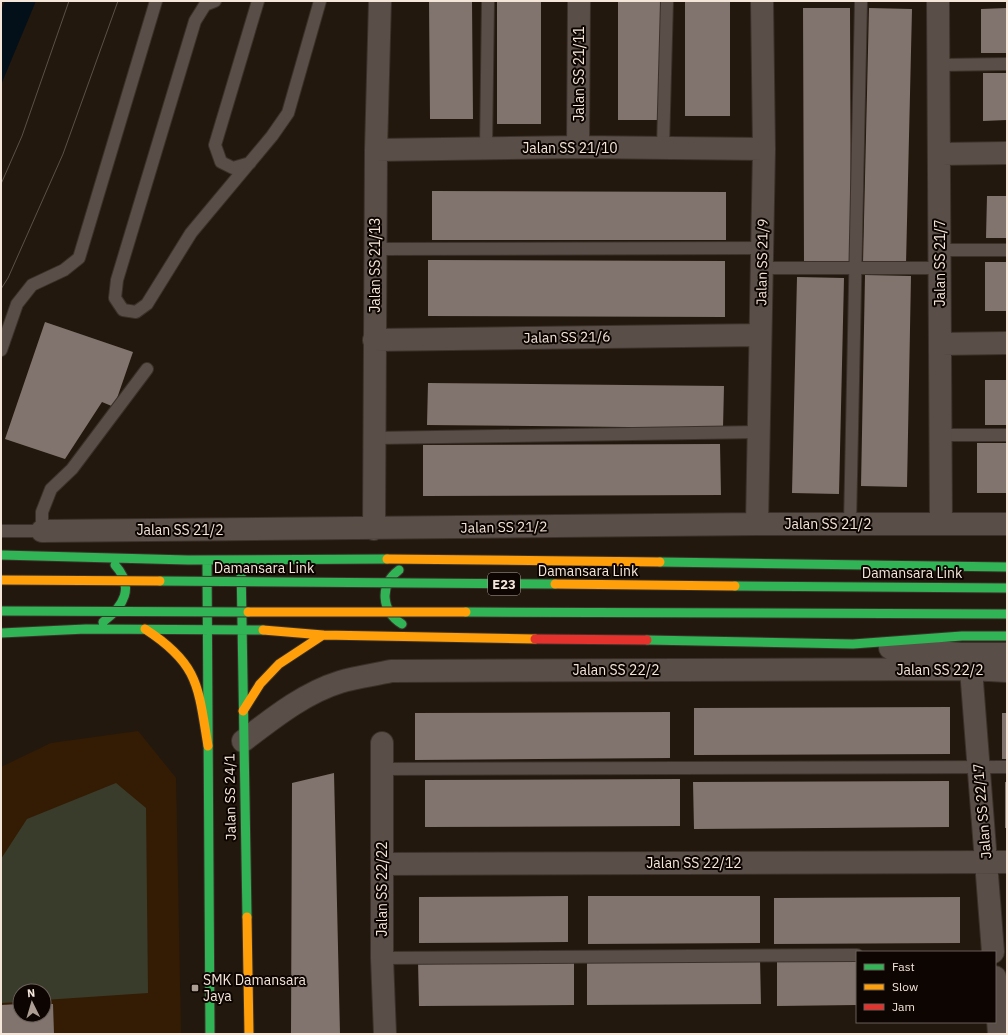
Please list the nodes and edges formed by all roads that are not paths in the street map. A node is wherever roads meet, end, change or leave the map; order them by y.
1 (156, 1) edge
2 (215, 1) edge
3 (258, 1) edge
4 (320, 1) edge
5 (380, 1) edge
6 (488, 1) edge
7 (579, 1) edge
8 (667, 1) edge
9 (762, 1) edge
10 (861, 1) edge
11 (938, 1) edge
12 (1007, 64) edge
13 (939, 65) junction
14 (578, 147) junction
15 (663, 147) junction
16 (486, 148) junction
17 (764, 149) junction
18 (376, 150) junction
19 (1007, 153) edge
20 (940, 154) junction
21 (250, 163) junction
22 (375, 249) junction
23 (1007, 250) edge
24 (762, 258) junction
25 (940, 259) junction
26 (855, 269) junction
27 (760, 335) junction
28 (374, 340) junction
29 (1007, 343) edge
30 (940, 344) junction
31 (1, 350) edge
32 (147, 369) dead end
33 (758, 432) junction
34 (941, 435) junction
35 (1007, 435) edge
36 (374, 438) junction
37 (757, 524) junction
38 (850, 524) junction
39 (941, 524) junction
40 (1007, 524) edge
41 (374, 529) junction
42 (1, 531) edge
43 (42, 531) junction
44 (1, 555) edge
45 (103, 558) junction
46 (430, 559) junction
47 (207, 560) junction
48 (241, 560) junction
49 (1007, 567) edge
50 (1, 580) edge
51 (1007, 588) edge
52 (1, 611) edge
53 (1007, 614) edge
54 (86, 629) junction
55 (145, 629) junction
56 (208, 629) junction
57 (243, 629) junction
58 (1, 634) edge
59 (323, 634) junction
60 (432, 636) junction
61 (1007, 636) edge
62 (853, 644) junction
63 (1007, 654) edge
64 (971, 669) junction
65 (1007, 671) edge
66 (243, 711) junction
67 (243, 742) junction
68 (382, 744) dead end
69 (208, 746) junction
70 (979, 767) junction
71 (1007, 767) edge
72 (382, 770) junction
73 (997, 862) edge
74 (382, 864) junction
75 (993, 951) edge
76 (856, 955) edge
77 (382, 958) junction
78 (996, 991) edge
79 (210, 1034) edge
80 (249, 1034) edge
81 (385, 1034) edge
82 (999, 1034) edge

1 - 31 lane
2 - 21 lane
3 - 21 lane
4 - 21 lane
5 - 18 street, Jalan SS 21/13
6 - 16 lane
7 - 14 street, Jalan SS 21/11
8 - 15 lane
9 - 17 street, Jalan SS 21/9
10 - 26 lane
11 - 13 street, Jalan SS 21/7
12 - 13 lane
13 - 20 street, Jalan SS 21/7
14 - 15 street, Jalan SS 21/10
14 - 16 street, Jalan SS 21/10
15 - 17 street, Jalan SS 21/10
16 - 18 street, Jalan SS 21/10
17 - 24 street, Jalan SS 21/9
18 - 22 street, Jalan SS 21/13
19 - 20 street
20 - 25 street, Jalan SS 21/7
22 - 24 lane
22 - 28 street, Jalan SS 21/13
23 - 25 lane
24 - 26 lane
24 - 27 street, Jalan SS 21/9
25 - 26 lane
25 - 30 street, Jalan SS 21/7
26 - 38 lane
27 - 28 street, Jalan SS 21/6
27 - 33 street, Jalan SS 21/9
28 - 36 street, Jalan SS 21/13
29 - 30 street
30 - 34 street, Jalan SS 21/7
32 - 43 lane
33 - 36 lane
33 - 37 street, Jalan SS 21/9
34 - 35 lane
34 - 39 street, Jalan SS 21/7
36 - 41 street, Jalan SS 21/13
37 - 38 street, Jalan SS 21/2
37 - 41 street, Jalan SS 21/2
38 - 39 street, Jalan SS 21/2
39 - 40 street, Jalan SS 21/2
41 - 43 street, Jalan SS 21/2
42 - 43 lane, Jalan SS 21/2
44 - 45 main road
45 - 47 main road
45 - 54 main road
46 - 48 main road
46 - 49 main road
46 - 60 main road
47 - 48 main road
47 - 56 main road, Jalan SS 24/1
48 - 57 main road, Jalan SS 24/1
50 - 51 main road, Damansara Link / E23, bridge
52 - 53 main road, E23, bridge
54 - 55 main road
54 - 58 main road
55 - 56 main road
55 - 69 main road
56 - 57 main road
56 - 69 main road, Jalan SS 24/1
57 - 59 main road
57 - 66 main road, Jalan SS 24/1
59 - 60 main road
59 - 66 main road
60 - 62 main road
61 - 62 main road
62 - 63 street
64 - 65 street, Jalan SS 22/2
64 - 67 street, Jalan SS 22/2
64 - 70 street, Jalan SS 22/17
66 - 67 main road, Jalan SS 24/1
67 - 80 main road, Jalan SS 24/1
68 - 72 street, Jalan SS 22/22
69 - 79 main road, Jalan SS 24/1
70 - 71 lane
70 - 72 lane
70 - 73 street, Jalan SS 22/17
72 - 74 street, Jalan SS 22/22
73 - 74 street, Jalan SS 22/12
73 - 75 street, Jalan SS 22/17
74 - 77 street, Jalan SS 22/22
76 - 77 lane
77 - 81 street, Jalan SS 22/22
78 - 82 street

